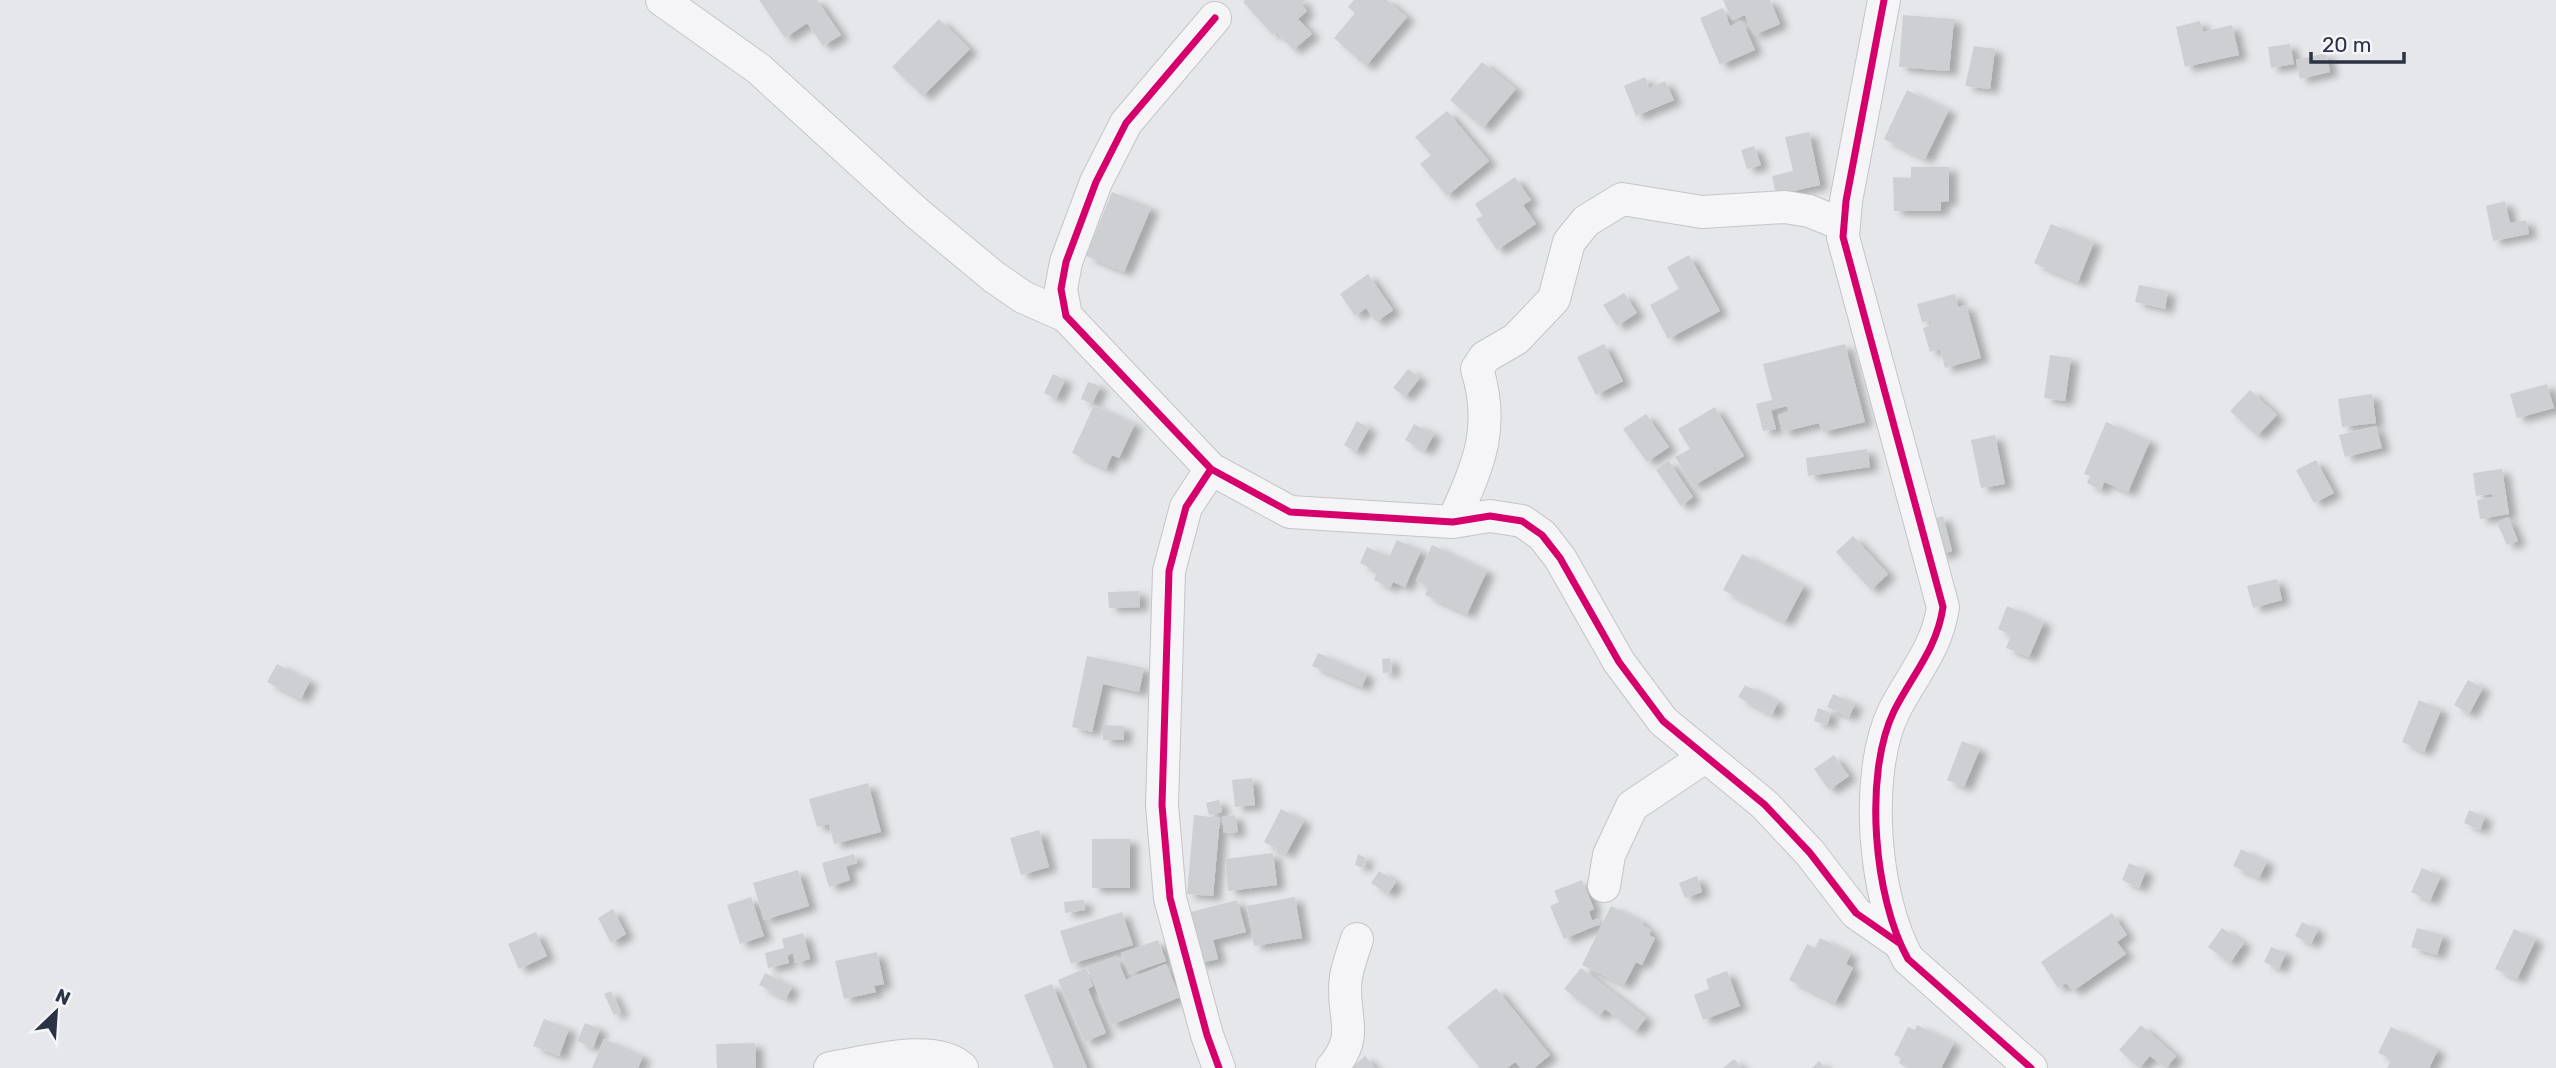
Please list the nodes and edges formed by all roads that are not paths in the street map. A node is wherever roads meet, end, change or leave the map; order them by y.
1 (662, 0) edge
2 (1884, 0) edge
3 (1215, 19) dead end
4 (1844, 225) junction
5 (1066, 316) junction
6 (1211, 469) junction
7 (1453, 522) junction
8 (1705, 757) junction
9 (1604, 886) dead end
10 (1357, 939) dead end
11 (1899, 943) junction
12 (830, 1068) edge
13 (962, 1068) edge
14 (1219, 1068) edge
15 (1332, 1068) edge
16 (2031, 1068) edge

1 - 5 street
2 - 4 street
3 - 5 street
4 - 7 street
4 - 11 street
5 - 6 street
6 - 7 street
6 - 14 street
7 - 8 street
8 - 9 street
8 - 11 street
10 - 15 street
11 - 16 street
12 - 13 street

